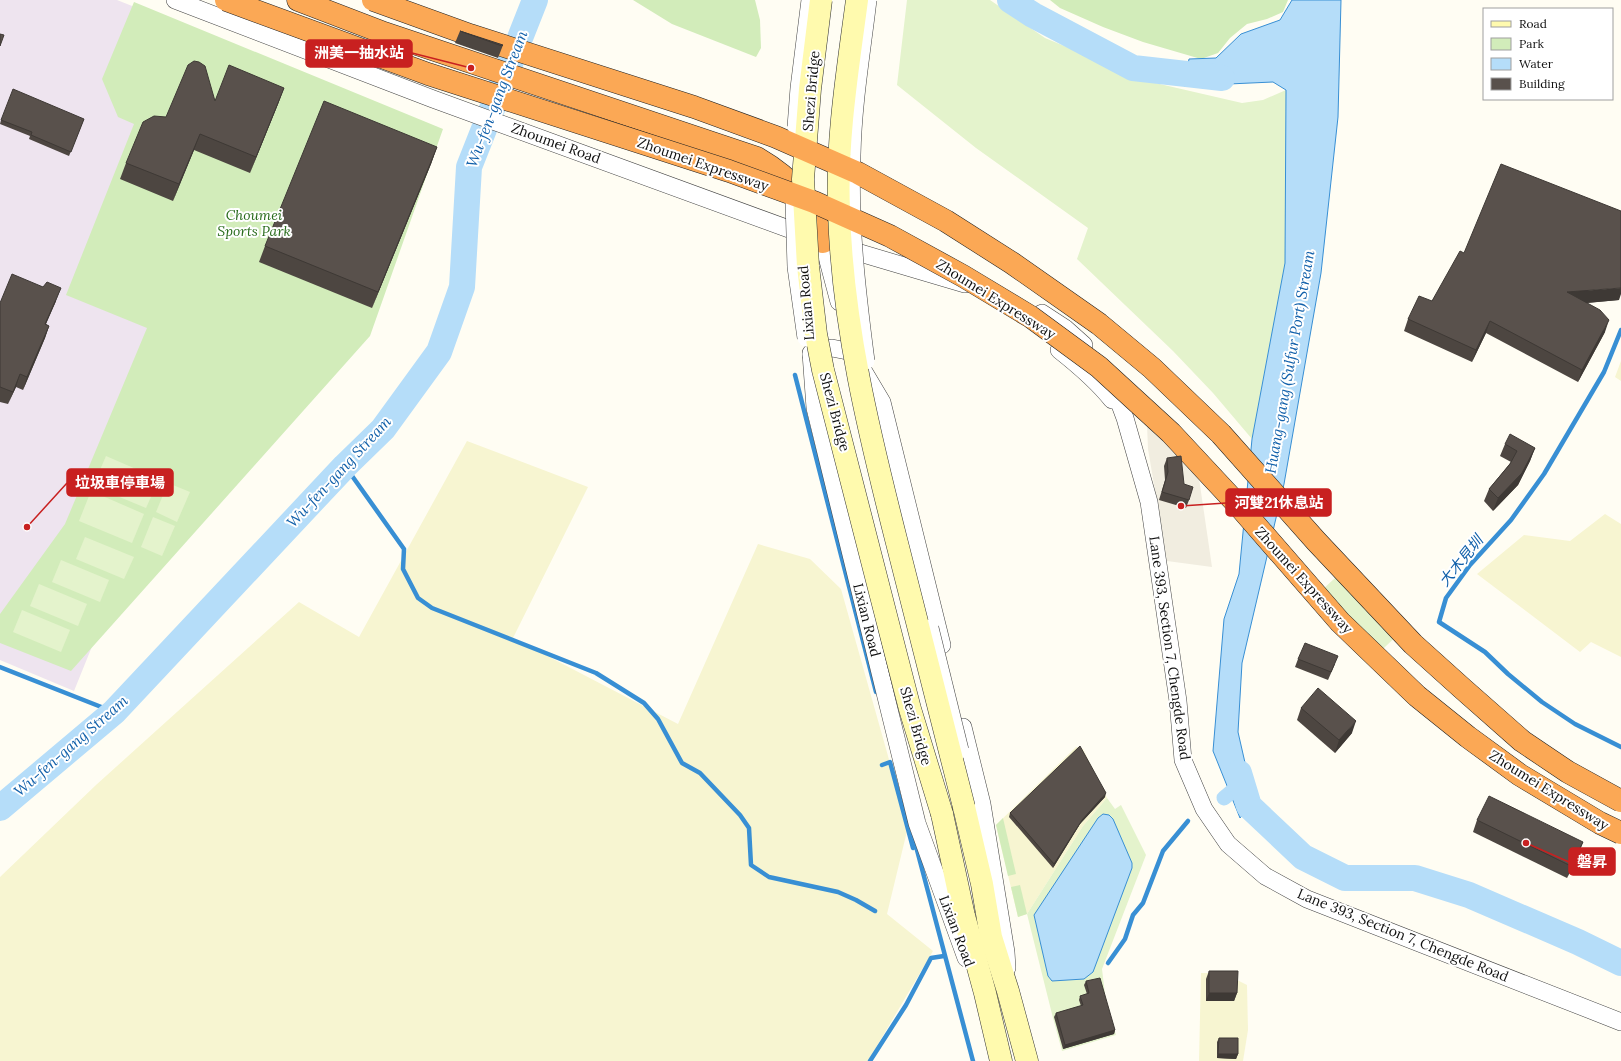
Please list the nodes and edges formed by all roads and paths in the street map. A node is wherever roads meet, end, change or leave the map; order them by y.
1 (175, 0) edge
2 (226, 0) edge
3 (298, 0) edge
4 (373, 0) edge
5 (810, 0) edge
6 (821, 0) edge
7 (857, 0) edge
8 (868, 0) edge
9 (715, 143) junction
10 (802, 234) junction
11 (823, 242) junction
12 (852, 352) junction
13 (811, 355) junction
14 (910, 709) junction
15 (1621, 802) edge
16 (969, 805) junction
17 (942, 814) joint
18 (1621, 833) edge
19 (1008, 991) junction
20 (985, 993) junction
21 (1621, 1022) edge
22 (1001, 1061) edge
23 (1027, 1061) edge

1 - 10 street, Zhoumei Road
2 - 18 highway, Zhoumei Expressway, bridge
3 - 9 highway
4 - 15 highway, Zhoumei Expressway, bridge
5 - 14 street, bridge
6 - 14 street, Shezi Bridge, bridge
7 - 16 street, Shezi Bridge, bridge
8 - 16 street, bridge
9 - 10 highway
9 - 11 highway
10 - 11 street, Lane 393, Section 7, Chengde Road
10 - 13 street, Lixian Road
11 - 12 street, Lixian Road
11 - 21 street, Lane 393, Section 7, Chengde Road
12 - 13 street
12 - 19 street, Lixian Road
13 - 20 street, Lixian Road
14 - 17 street, Shezi Bridge, bridge
16 - 19 street, Lixian Road
17 - 20 street, Lixian Road
19 - 23 street, Lixian Road
20 - 22 street, Lixian Road

